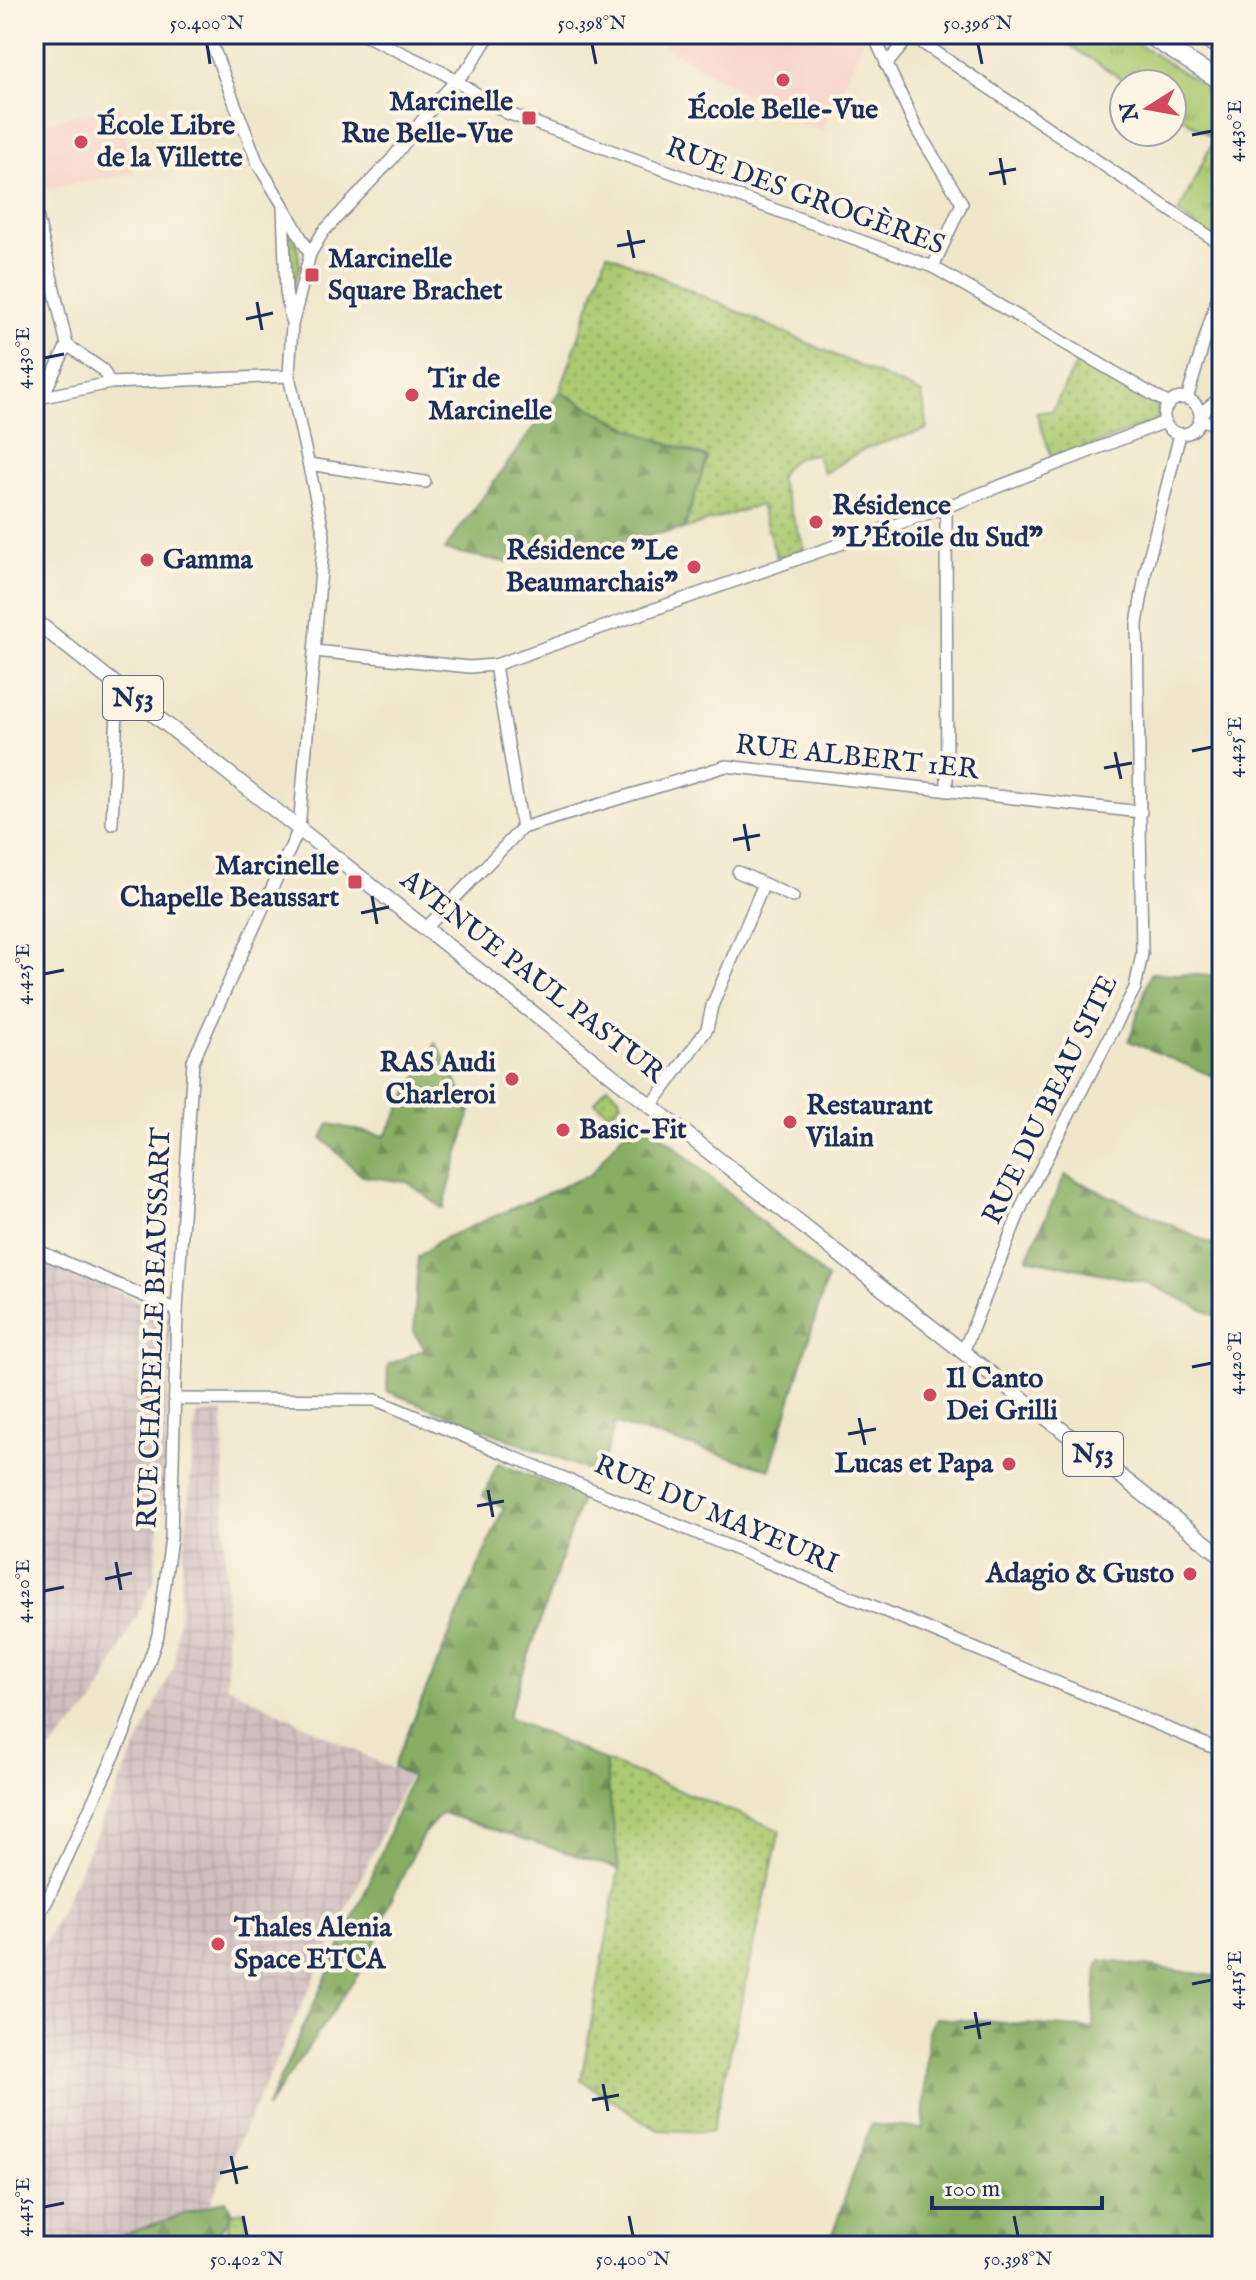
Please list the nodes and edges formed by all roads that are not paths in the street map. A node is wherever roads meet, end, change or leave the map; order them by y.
1 (208, 34) edge
2 (362, 34) edge
3 (490, 34) edge
4 (873, 34) edge
5 (910, 34) edge
6 (1146, 34) edge
7 (886, 65) junction
8 (1220, 80) edge
9 (457, 81) junction
10 (34, 202) edge
11 (283, 205) junction
12 (1222, 245) edge
13 (310, 254) junction
14 (933, 267) junction
15 (1222, 282) edge
16 (292, 325) junction
17 (67, 345) junction
18 (289, 376) junction
19 (110, 383) junction
20 (1222, 396) edge
21 (38, 398) edge
22 (1187, 399) junction
23 (1169, 404) junction
24 (1200, 416) junction
25 (1165, 422) junction
26 (1222, 427) edge
27 (1180, 434) junction
28 (309, 464) junction
29 (425, 482) dead end
30 (946, 507) junction
31 (34, 620) edge
32 (315, 651) junction
33 (495, 665) junction
34 (118, 686) junction
35 (947, 791) junction
36 (1141, 812) junction
37 (112, 824) dead end
38 (522, 828) junction
39 (299, 829) junction
40 (738, 872) dead end
41 (763, 886) junction
42 (793, 897) dead end
43 (427, 927) junction
44 (652, 1105) junction
45 (34, 1249) edge
46 (177, 1310) junction
47 (963, 1352) junction
48 (176, 1399) junction
49 (1222, 1556) edge
50 (1222, 1751) edge
51 (34, 1921) edge

1 - 11 street
2 - 9 street, RUE DES GROGÈRES
3 - 9 street
4 - 7 street
5 - 7 street
5 - 12 street
6 - 8 highway
7 - 14 street
9 - 13 street
9 - 14 street, RUE DES GROGÈRES
10 - 17 street
11 - 13 street
11 - 16 street
13 - 16 street
14 - 23 street, RUE DES GROGÈRES
15 - 22 street
16 - 18 street, RUE CHAPELLE BEAUSSART
17 - 19 street
17 - 21 street
18 - 19 street
18 - 28 street, RUE CHAPELLE BEAUSSART
19 - 21 street
20 - 24 street
22 - 23 street
22 - 24 street
23 - 25 street
24 - 26 street
24 - 27 street
25 - 27 street
25 - 30 street
27 - 36 street, RUE DU BEAU SITE
28 - 29 street
28 - 32 street, RUE CHAPELLE BEAUSSART
30 - 33 street
30 - 35 street
31 - 34 main road, AVENUE PAUL PASTUR / N53
32 - 33 street
32 - 39 street, RUE CHAPELLE BEAUSSART
33 - 38 street
34 - 37 street
34 - 39 main road, AVENUE PAUL PASTUR / N53
35 - 36 street, RUE ALBERT 1ER
35 - 38 street, RUE ALBERT 1ER
36 - 47 street, RUE DU BEAU SITE
38 - 43 street, RUE ALBERT 1ER
39 - 43 main road, AVENUE PAUL PASTUR / N53
39 - 46 street, RUE CHAPELLE BEAUSSART
40 - 41 street
41 - 42 street
41 - 44 street
43 - 44 main road, AVENUE PAUL PASTUR / N53
44 - 47 main road, AVENUE PAUL PASTUR / N53
45 - 46 street
46 - 48 street, RUE CHAPELLE BEAUSSART
47 - 49 main road, AVENUE PAUL PASTUR / N53
48 - 50 street, RUE DU MAYEURI
48 - 51 street, RUE CHAPELLE BEAUSSART

